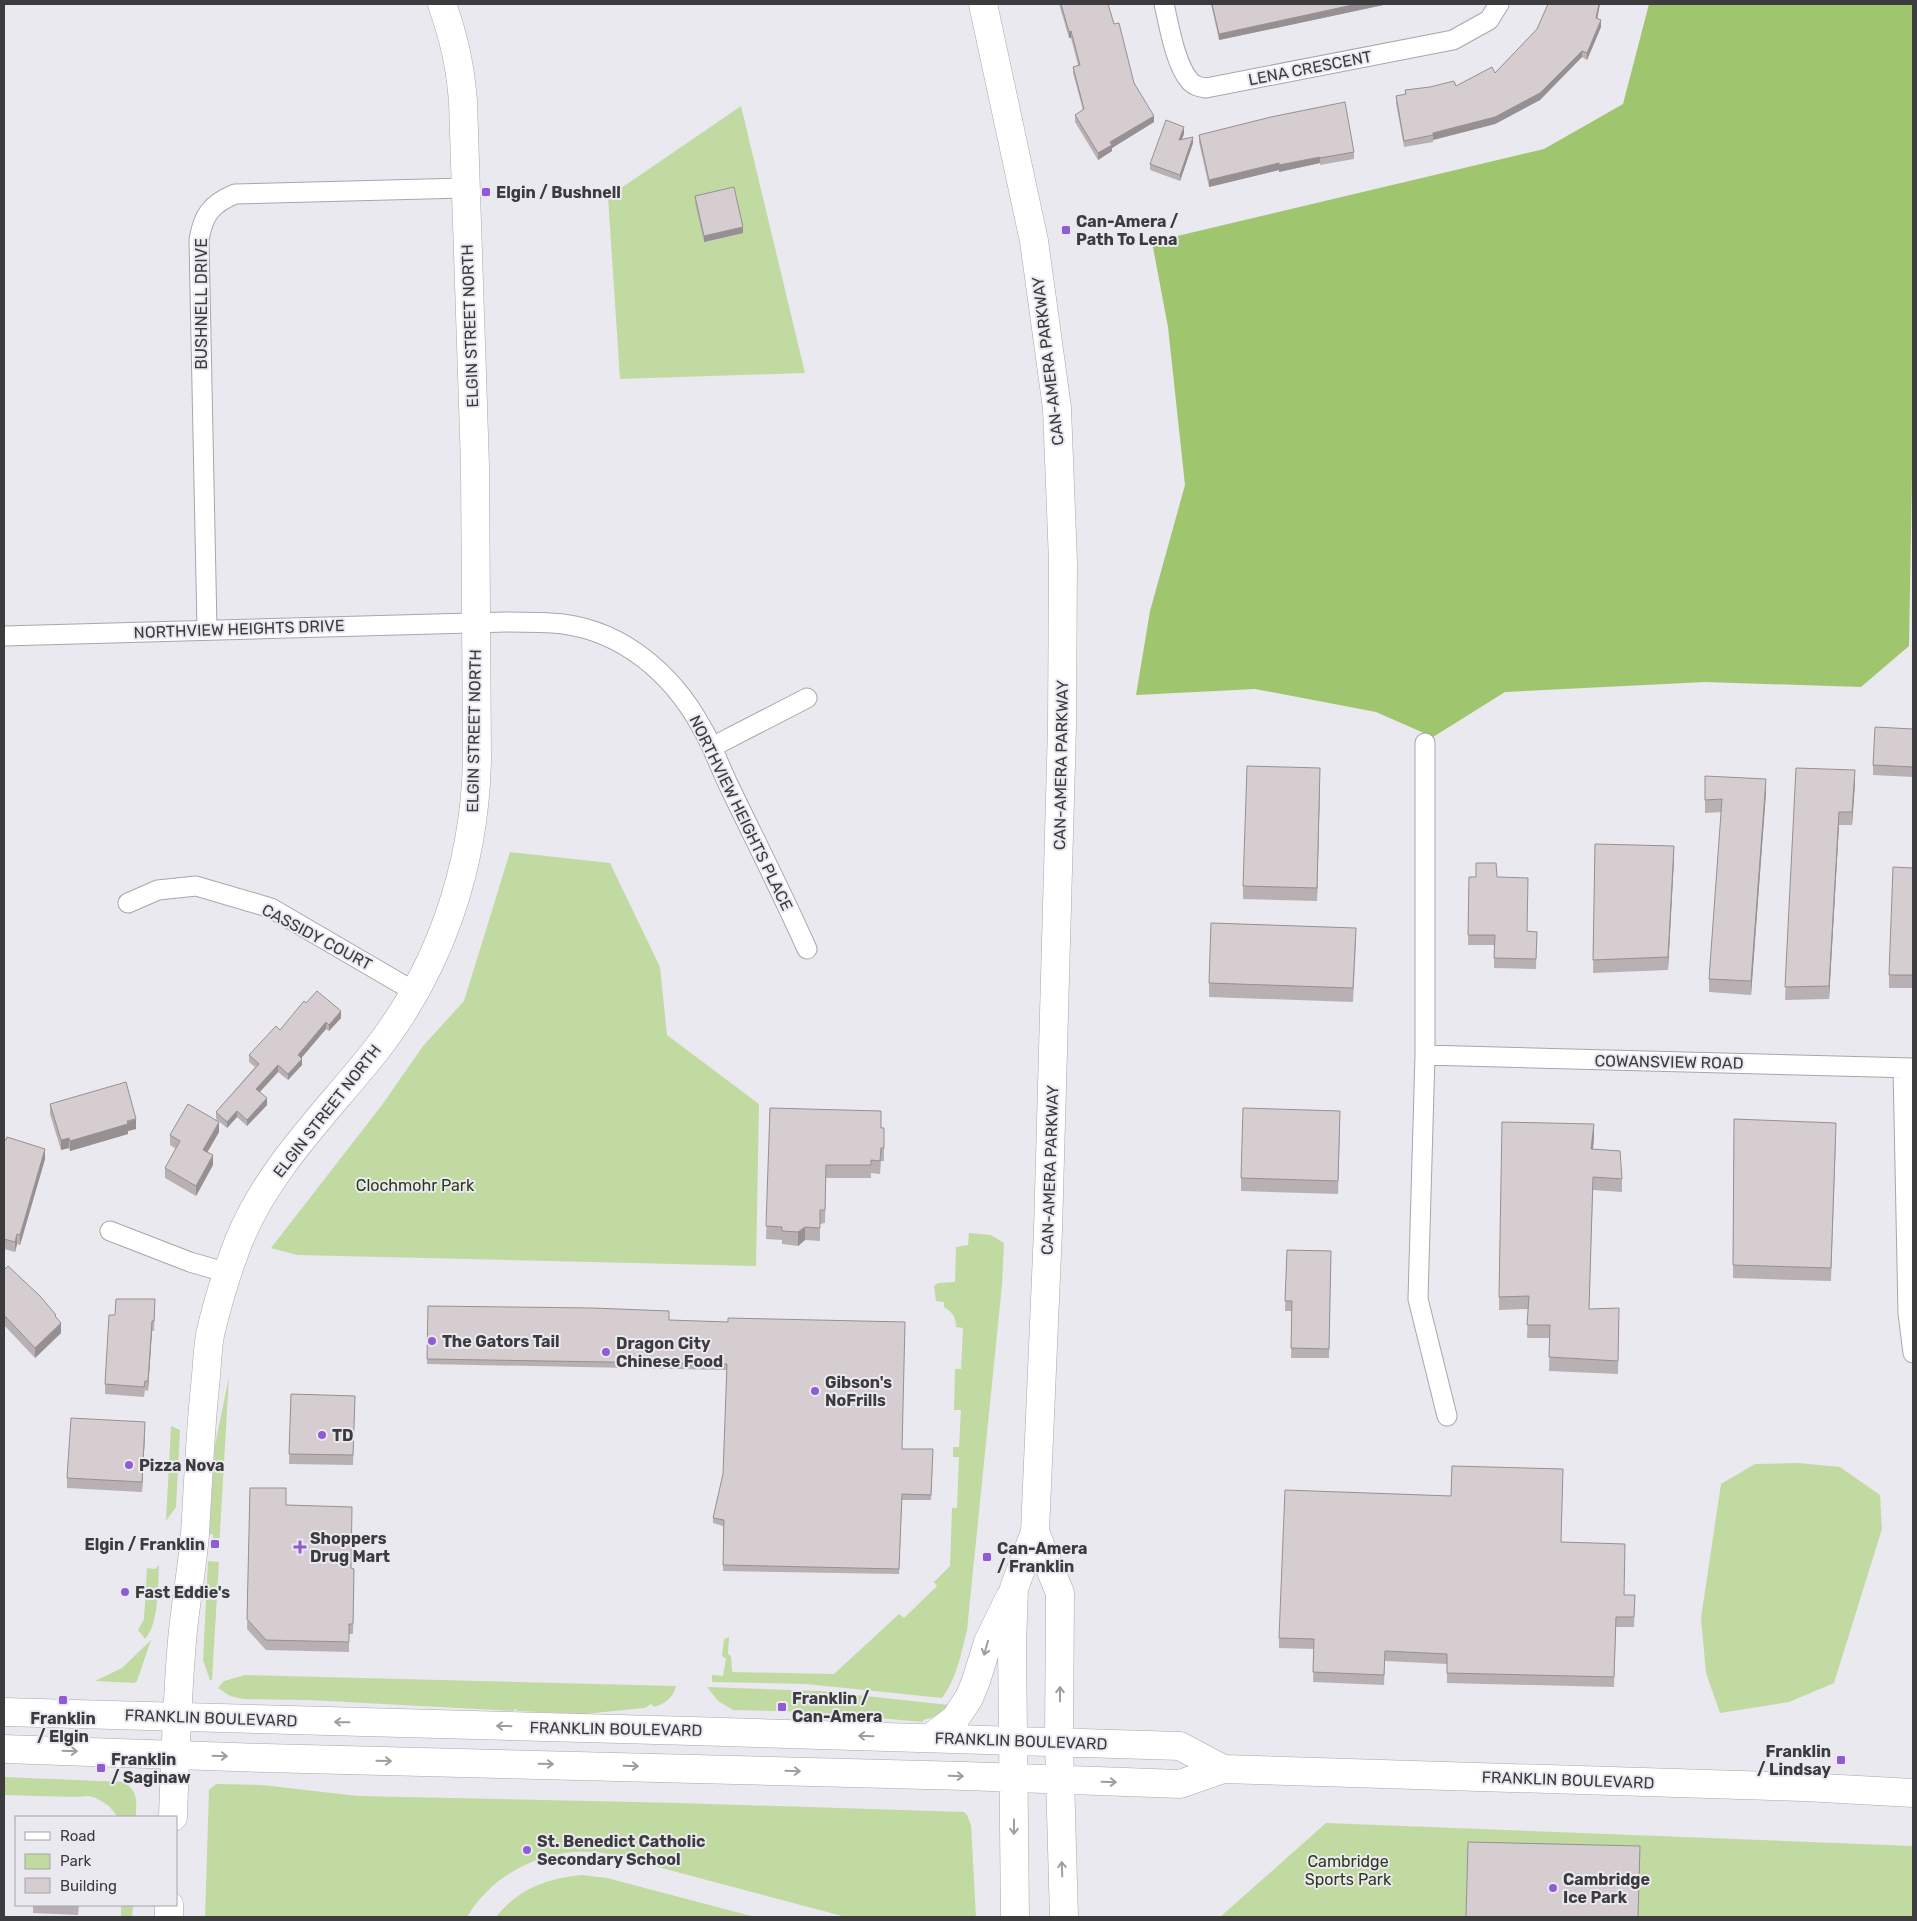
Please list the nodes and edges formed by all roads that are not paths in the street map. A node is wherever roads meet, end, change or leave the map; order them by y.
1 (442, 4) edge
2 (983, 4) edge
3 (1164, 4) edge
4 (1499, 4) edge
5 (464, 188) junction
6 (475, 623) junction
7 (207, 630) junction
8 (4, 636) edge
9 (807, 698) dead end
10 (1425, 743) dead end
11 (712, 747) junction
12 (128, 903) dead end
13 (807, 949) dead end
14 (415, 992) junction
15 (1426, 1055) junction
16 (1908, 1068) edge
17 (110, 1231) dead end
18 (228, 1273) junction
19 (1913, 1353) edge
20 (1447, 1416) dead end
21 (1035, 1532) junction
22 (1014, 1588) junction
23 (4, 1712) edge
24 (178, 1718) junction
25 (930, 1738) junction
26 (1013, 1741) junction
27 (1059, 1743) junction
28 (4, 1749) edge
29 (176, 1755) junction
30 (1223, 1769) junction
31 (1014, 1778) junction
32 (1060, 1780) junction
33 (1913, 1793) edge
34 (173, 1816) edge
35 (1015, 1917) edge
36 (1064, 1917) edge

1 - 5 main road, ELGIN STREET NORTH
2 - 21 main road, CAN-AMERA PARKWAY
3 - 4 street, LENA CRESCENT
5 - 6 main road, ELGIN STREET NORTH
5 - 7 street, BUSHNELL DRIVE
6 - 7 street, NORTHVIEW HEIGHTS DRIVE
6 - 11 street, NORTHVIEW HEIGHTS PLACE
6 - 14 main road, ELGIN STREET NORTH
7 - 8 street, NORTHVIEW HEIGHTS DRIVE
9 - 11 street
10 - 15 street
11 - 13 street, NORTHVIEW HEIGHTS PLACE
12 - 14 street, CASSIDY COURT
14 - 18 main road, ELGIN STREET NORTH
15 - 16 street, COWANSVIEW ROAD
15 - 20 street
16 - 19 street
17 - 18 street
18 - 24 main road, ELGIN STREET NORTH
21 - 22 main road, CAN-AMERA PARKWAY
27 -> 21 main road, CAN-AMERA PARKWAY
22 -> 25 main road
22 - 26 main road, CAN-AMERA PARKWAY
23 - 24 main road, FRANKLIN BOULEVARD
25 -> 24 main road, FRANKLIN BOULEVARD
24 - 29 main road, ELGIN STREET NORTH
25 - 26 main road, FRANKLIN BOULEVARD
26 - 27 main road, FRANKLIN BOULEVARD
26 - 31 main road, CAN-AMERA PARKWAY
27 - 30 main road, FRANKLIN BOULEVARD
27 - 32 main road, CAN-AMERA PARKWAY
28 -> 29 main road, FRANKLIN BOULEVARD
29 -> 31 main road, FRANKLIN BOULEVARD
29 - 34 main road, ELGIN STREET NORTH
32 -> 30 main road, FRANKLIN BOULEVARD
30 - 33 main road, FRANKLIN BOULEVARD
31 - 32 main road, FRANKLIN BOULEVARD
31 -> 35 main road, CAN-AMERA PARKWAY
36 -> 32 main road, CAN-AMERA PARKWAY

